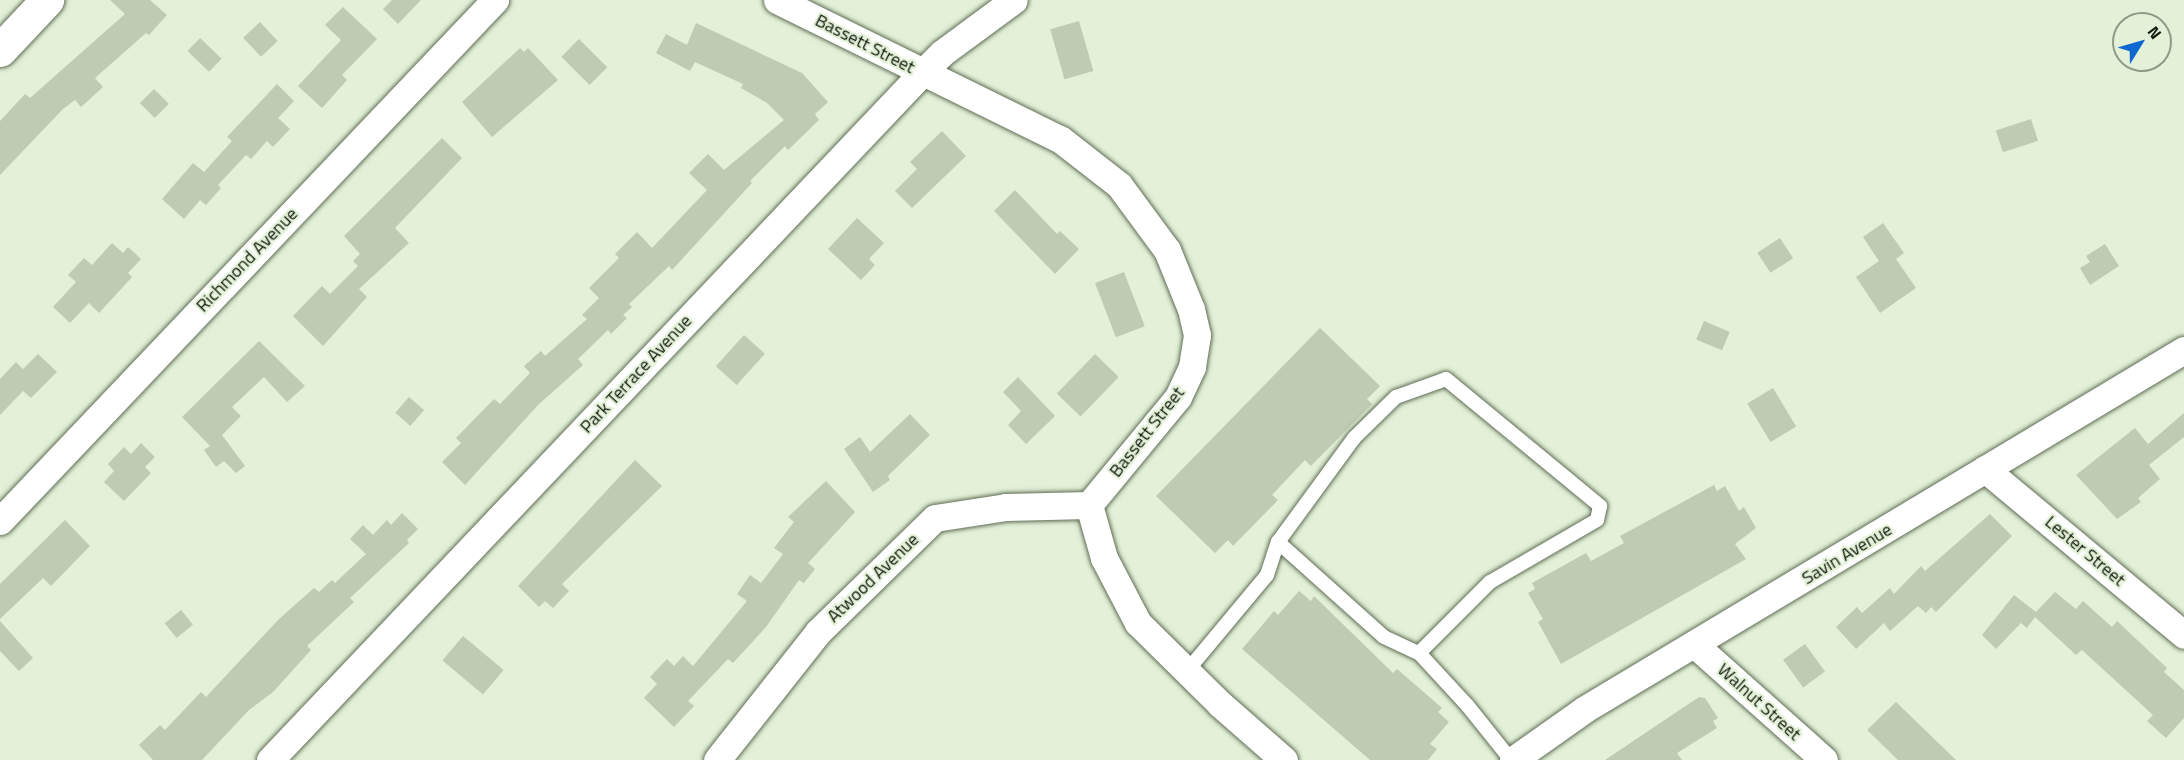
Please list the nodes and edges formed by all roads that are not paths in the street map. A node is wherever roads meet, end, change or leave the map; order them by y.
1 (47, 0) edge
2 (495, 0) edge
3 (777, 0) edge
4 (1014, 0) edge
5 (0, 50) edge
6 (922, 73) junction
7 (2184, 350) edge
8 (1984, 469) junction
9 (1089, 505) junction
10 (0, 521) edge
11 (1278, 542) junction
12 (2184, 635) edge
13 (1694, 644) junction
14 (1419, 653) junction
15 (1187, 671) junction
16 (270, 760) edge
17 (717, 760) edge
18 (1284, 760) edge
19 (1512, 760) edge
20 (1824, 760) edge

1 - 5 street
2 - 10 street, Richmond Avenue
3 - 6 street, Bassett Street
4 - 6 street, Park Terrace Avenue
6 - 9 street, Bassett Street
6 - 16 street, Park Terrace Avenue
7 - 8 street, Savin Avenue
8 - 12 street, Lester Street
8 - 13 street, Savin Avenue
9 - 15 street
9 - 17 street, Atwood Avenue
11 - 14 lane
11 - 14 lane
11 - 15 lane
13 - 19 street, Savin Avenue
13 - 20 street, Walnut Street
14 - 19 lane
15 - 18 street

